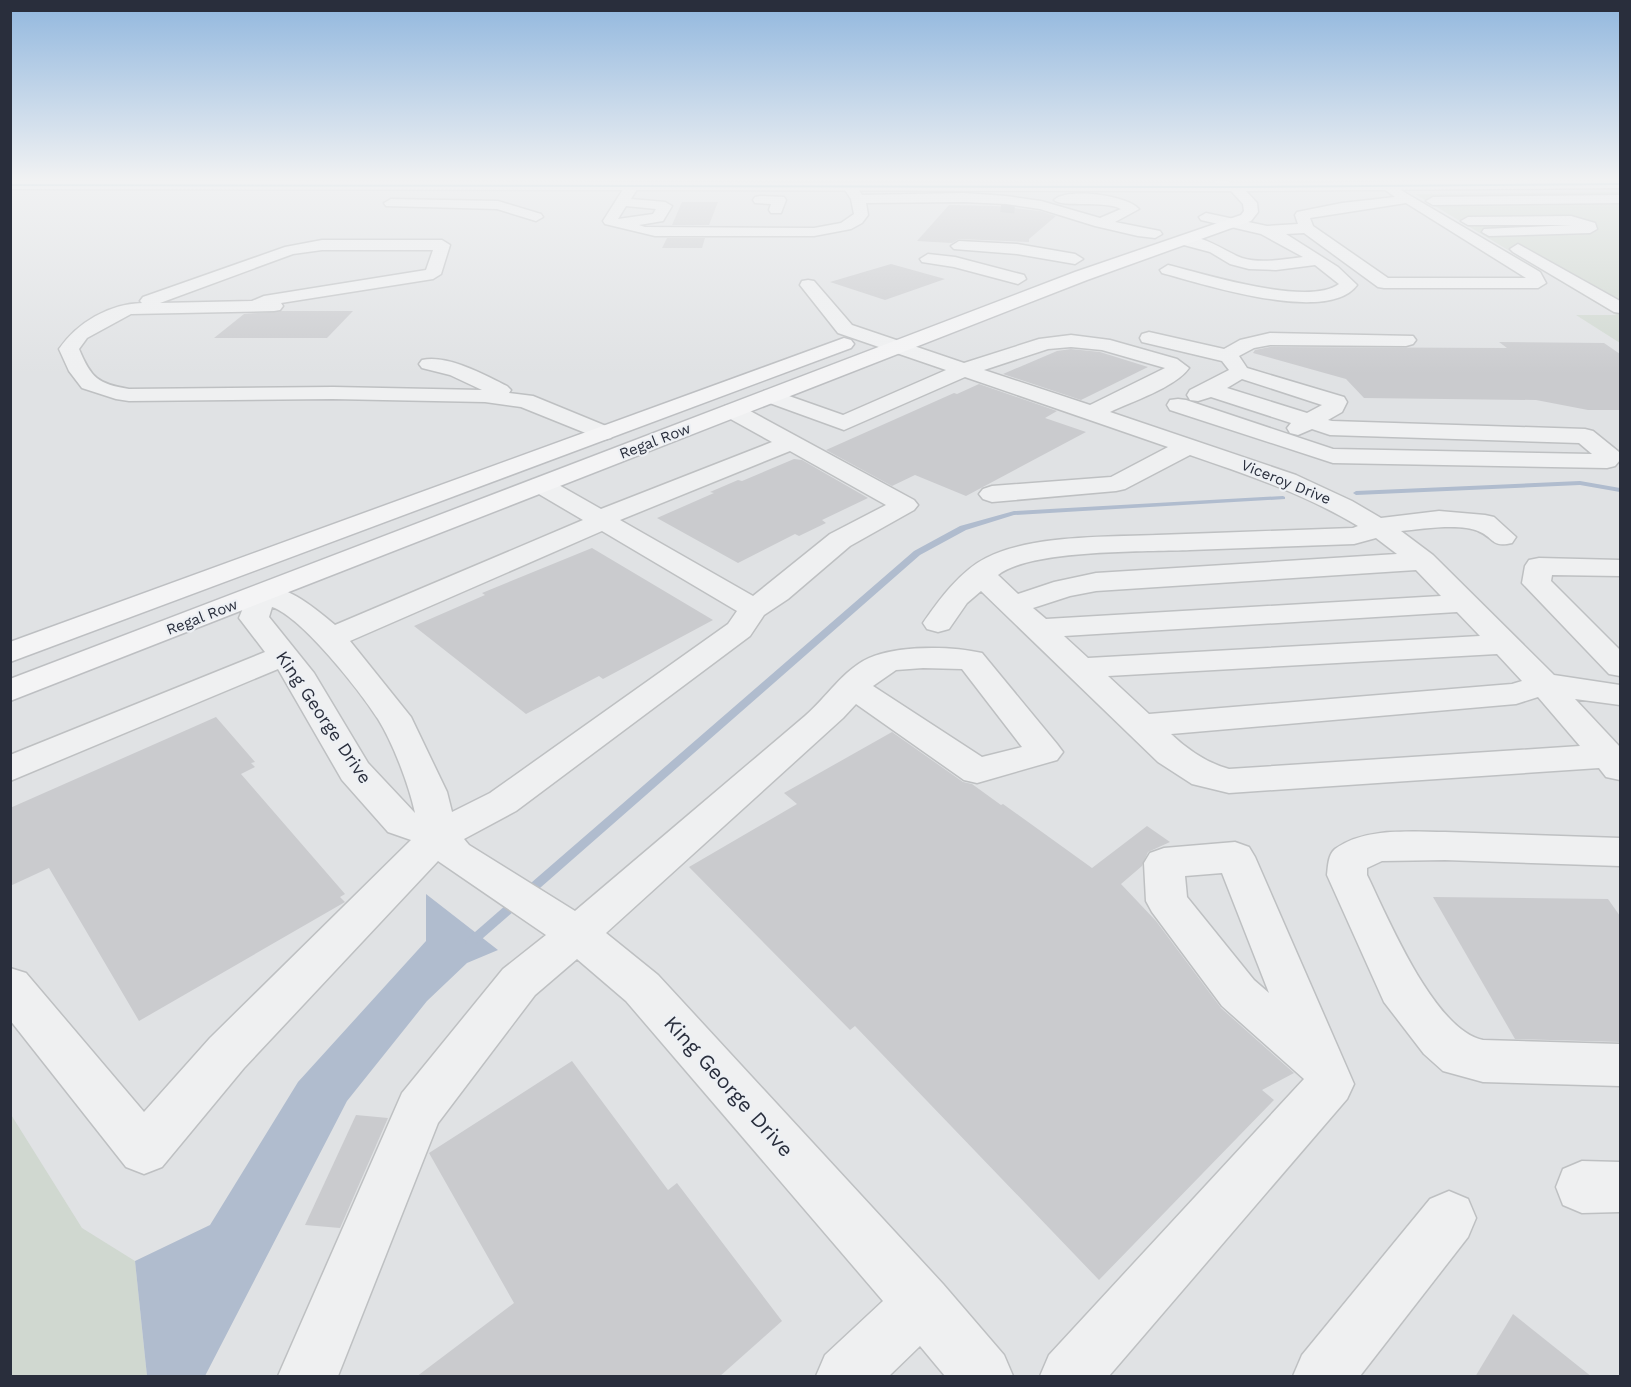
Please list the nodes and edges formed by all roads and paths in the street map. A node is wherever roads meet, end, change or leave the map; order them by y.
1 (1139, 245) edge
2 (1167, 245) edge
3 (1199, 245) edge
4 (1296, 245) edge
5 (1330, 245) edge
6 (1486, 245) edge
7 (1509, 245) edge
8 (959, 246) dead end
9 (1126, 253) junction
10 (1094, 254) dead end
11 (928, 258) dead end
12 (1075, 260) junction
13 (1318, 260) junction
14 (1547, 266) junction
15 (1049, 268) dead end
16 (1168, 270) dead end
17 (1023, 277) junction
18 (1611, 284) dead end
19 (808, 285) dead end
20 (1050, 288) junction
21 (987, 291) dead end
22 (1620, 308) edge
23 (128, 309) junction
24 (1052, 326) dead end
25 (865, 336) junction
26 (897, 336) junction
27 (1406, 340) dead end
28 (1235, 364) junction
29 (966, 369) junction
30 (1209, 389) junction
31 (410, 394) junction
32 (772, 396) junction
33 (525, 401) junction
34 (1178, 405) junction
35 (733, 411) junction
36 (1091, 412) junction
37 (1311, 421) junction
38 (1134, 427) junction
39 (603, 433) junction
40 (1278, 439) junction
41 (790, 443) junction
42 (1188, 446) junction
43 (635, 449) junction
44 (1238, 463) junction
45 (542, 485) junction
46 (992, 494) dead end
47 (602, 520) junction
48 (1377, 526) junction
49 (1503, 537) dead end
50 (1422, 561) junction
51 (1620, 568) edge
52 (235, 570) junction
53 (981, 575) junction
54 (261, 594) junction
55 (1464, 603) junction
56 (1012, 605) junction
57 (754, 609) junction
58 (938, 623) dead end
59 (1037, 629) junction
60 (331, 638) junction
61 (1504, 644) junction
62 (10, 653) edge
63 (284, 655) junction
64 (1620, 667) edge
65 (1079, 668) junction
66 (1544, 684) junction
67 (854, 688) junction
68 (10, 691) edge
69 (1620, 695) edge
70 (1620, 716) edge
71 (1576, 720) junction
72 (1141, 726) junction
73 (1614, 762) edge
74 (10, 769) edge
75 (447, 846) junction
76 (1620, 852) edge
77 (564, 926) junction
78 (10, 986) edge
79 (1320, 1063) junction
80 (1620, 1065) edge
81 (1449, 1218) dead end
82 (922, 1304) junction
83 (308, 1377) edge
84 (846, 1377) edge
85 (983, 1377) edge
86 (1070, 1377) edge
87 (1323, 1377) edge

1 - 9 main road, Regal Row
2 - 9 main road, Regal Row
3 - 13 street
4 - 13 street
5 - 6 street
7 - 14 street
8 - 12 street
9 - 20 main road, Regal Row
10 - 12 main road
11 - 17 street
12 - 15 main road
13 - 16 street
14 - 18 street
14 - 22 street
17 - 20 main road
17 - 21 main road
19 - 25 street, Viceroy Drive
20 - 26 main road, Regal Row
23 - 23 street
23 - 31 street
24 - 28 street
25 - 26 street, Viceroy Drive
25 - 39 main road, Regal Row
26 - 29 street, Viceroy Drive
26 - 32 main road, Regal Row
27 - 28 street
28 - 30 street
28 - 37 street
29 - 32 street
29 - 36 street, Viceroy Drive
29 - 36 street
30 - 34 street
30 - 37 street
31 - 33 street
31 - 33 street
32 - 35 main road, Regal Row
33 - 39 street
34 - 38 street
34 - 40 street
35 - 41 street
35 - 43 main road, Regal Row
36 - 38 street, Viceroy Drive
37 - 40 street
37 - 40 street
38 - 42 street, Viceroy Drive
39 - 43 main road
39 - 52 main road, Regal Row
40 - 44 street
41 - 47 street
41 - 57 street
42 - 44 street, Viceroy Drive
42 - 46 street
43 - 45 main road, Regal Row
44 - 48 street, Viceroy Drive
45 - 47 street
45 - 54 main road, Regal Row
47 - 57 street
47 - 60 street
48 - 49 street
48 - 50 street, Viceroy Drive
48 - 53 street
50 - 55 street, Viceroy Drive
50 - 56 street
51 - 64 street
52 - 54 main road
52 - 62 main road, Regal Row
53 - 56 street
53 - 58 street
54 - 60 street
54 - 63 street, King George Drive
54 - 68 main road, Regal Row
55 - 59 street
55 - 61 street, Viceroy Drive
56 - 59 street
57 - 75 street
59 - 65 street
60 - 75 street
61 - 65 street
61 - 66 street, Viceroy Drive
63 - 74 street
63 - 75 street, King George Drive
65 - 72 street
66 - 69 street
66 - 71 street, Viceroy Drive
66 - 72 street
67 - 67 street
67 - 77 street
70 - 71 street
71 - 73 street, Viceroy Drive
72 - 73 street
75 - 77 street, King George Drive
75 - 78 street
76 - 80 street
77 - 82 street, King George Drive
77 - 83 street
79 - 79 street
79 - 86 street
81 - 87 street
82 - 84 street
82 - 85 street, King George Drive

